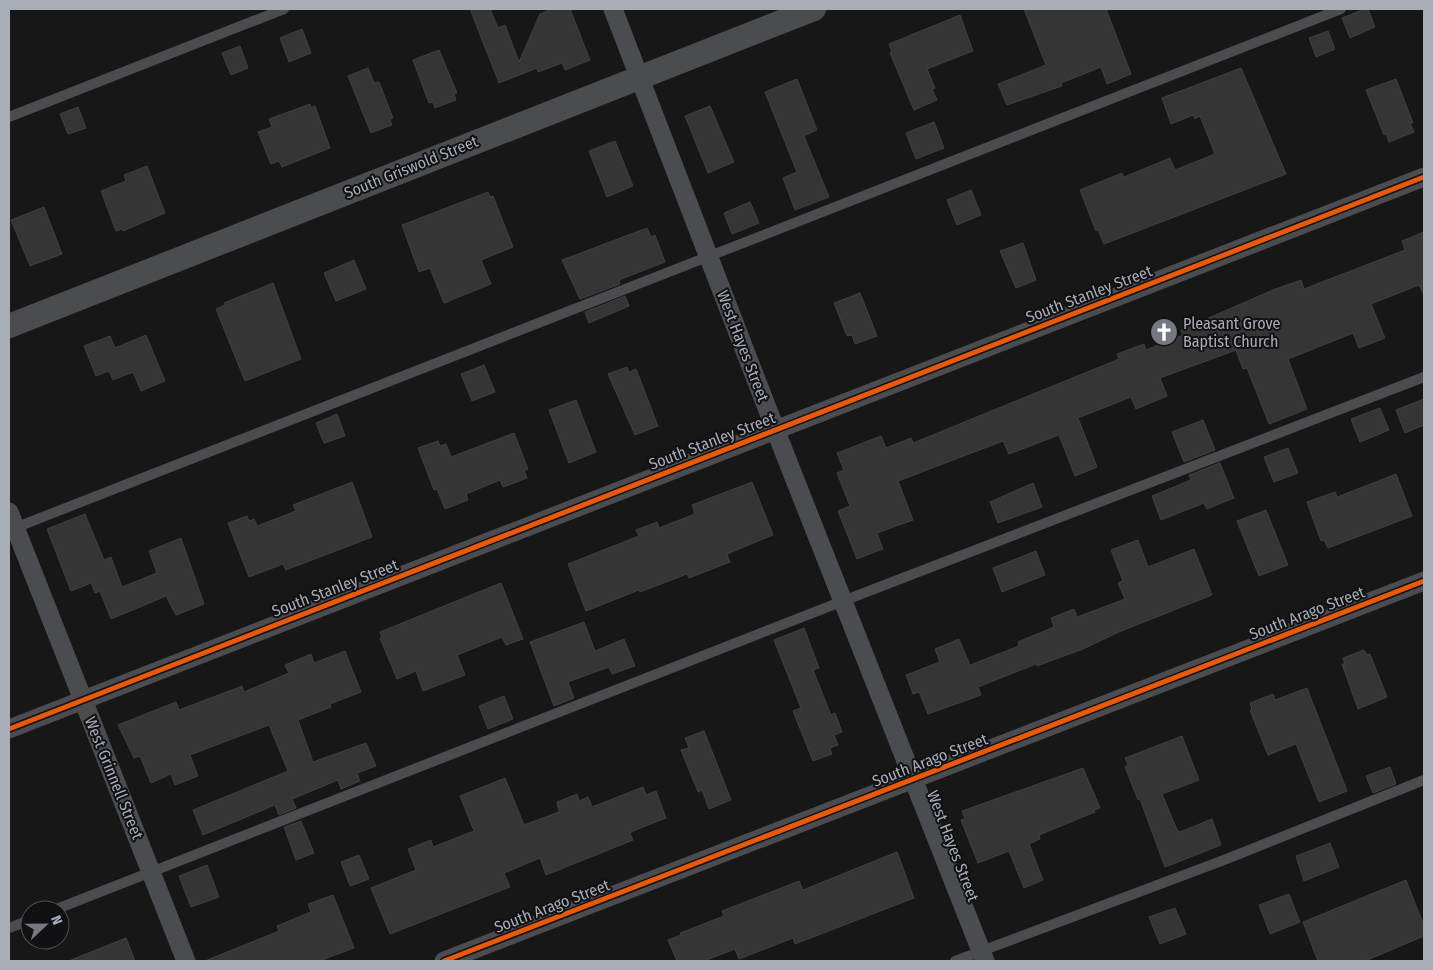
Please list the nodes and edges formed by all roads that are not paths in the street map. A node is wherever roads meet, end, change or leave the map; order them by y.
1 (284, 9) edge
2 (614, 9) edge
3 (813, 9) edge
4 (1342, 9) edge
5 (639, 77) junction
6 (9, 117) edge
7 (1424, 177) edge
8 (708, 255) junction
9 (9, 326) edge
10 (1424, 377) edge
11 (776, 430) junction
12 (11, 523) edge
13 (1424, 581) edge
14 (843, 601) junction
15 (83, 699) junction
16 (9, 728) edge
17 (914, 780) junction
18 (1424, 780) edge
19 (150, 871) junction
20 (70, 904) edge
21 (983, 956) edge
22 (186, 961) edge
23 (444, 961) edge
24 (955, 961) edge

1 - 6 lane
2 - 5 street, West Hayes Street
3 - 5 street, South Griswold Street
4 - 8 lane
5 - 8 street, West Hayes Street
5 - 9 street, South Griswold Street
7 - 11 street, South Stanley Street
8 - 11 street, West Hayes Street
8 - 12 lane
10 - 14 lane
11 - 14 street, West Hayes Street
11 - 15 street, South Stanley Street
12 - 15 street, West Grinnell Street
13 - 17 street, South Arago Street
14 - 17 street, West Hayes Street
14 - 19 lane
15 - 16 street, South Stanley Street
15 - 19 street, West Grinnell Street
17 - 21 street, West Hayes Street
17 - 23 street, South Arago Street
18 - 21 lane
19 - 20 lane
19 - 22 street, West Grinnell Street
21 - 24 lane

